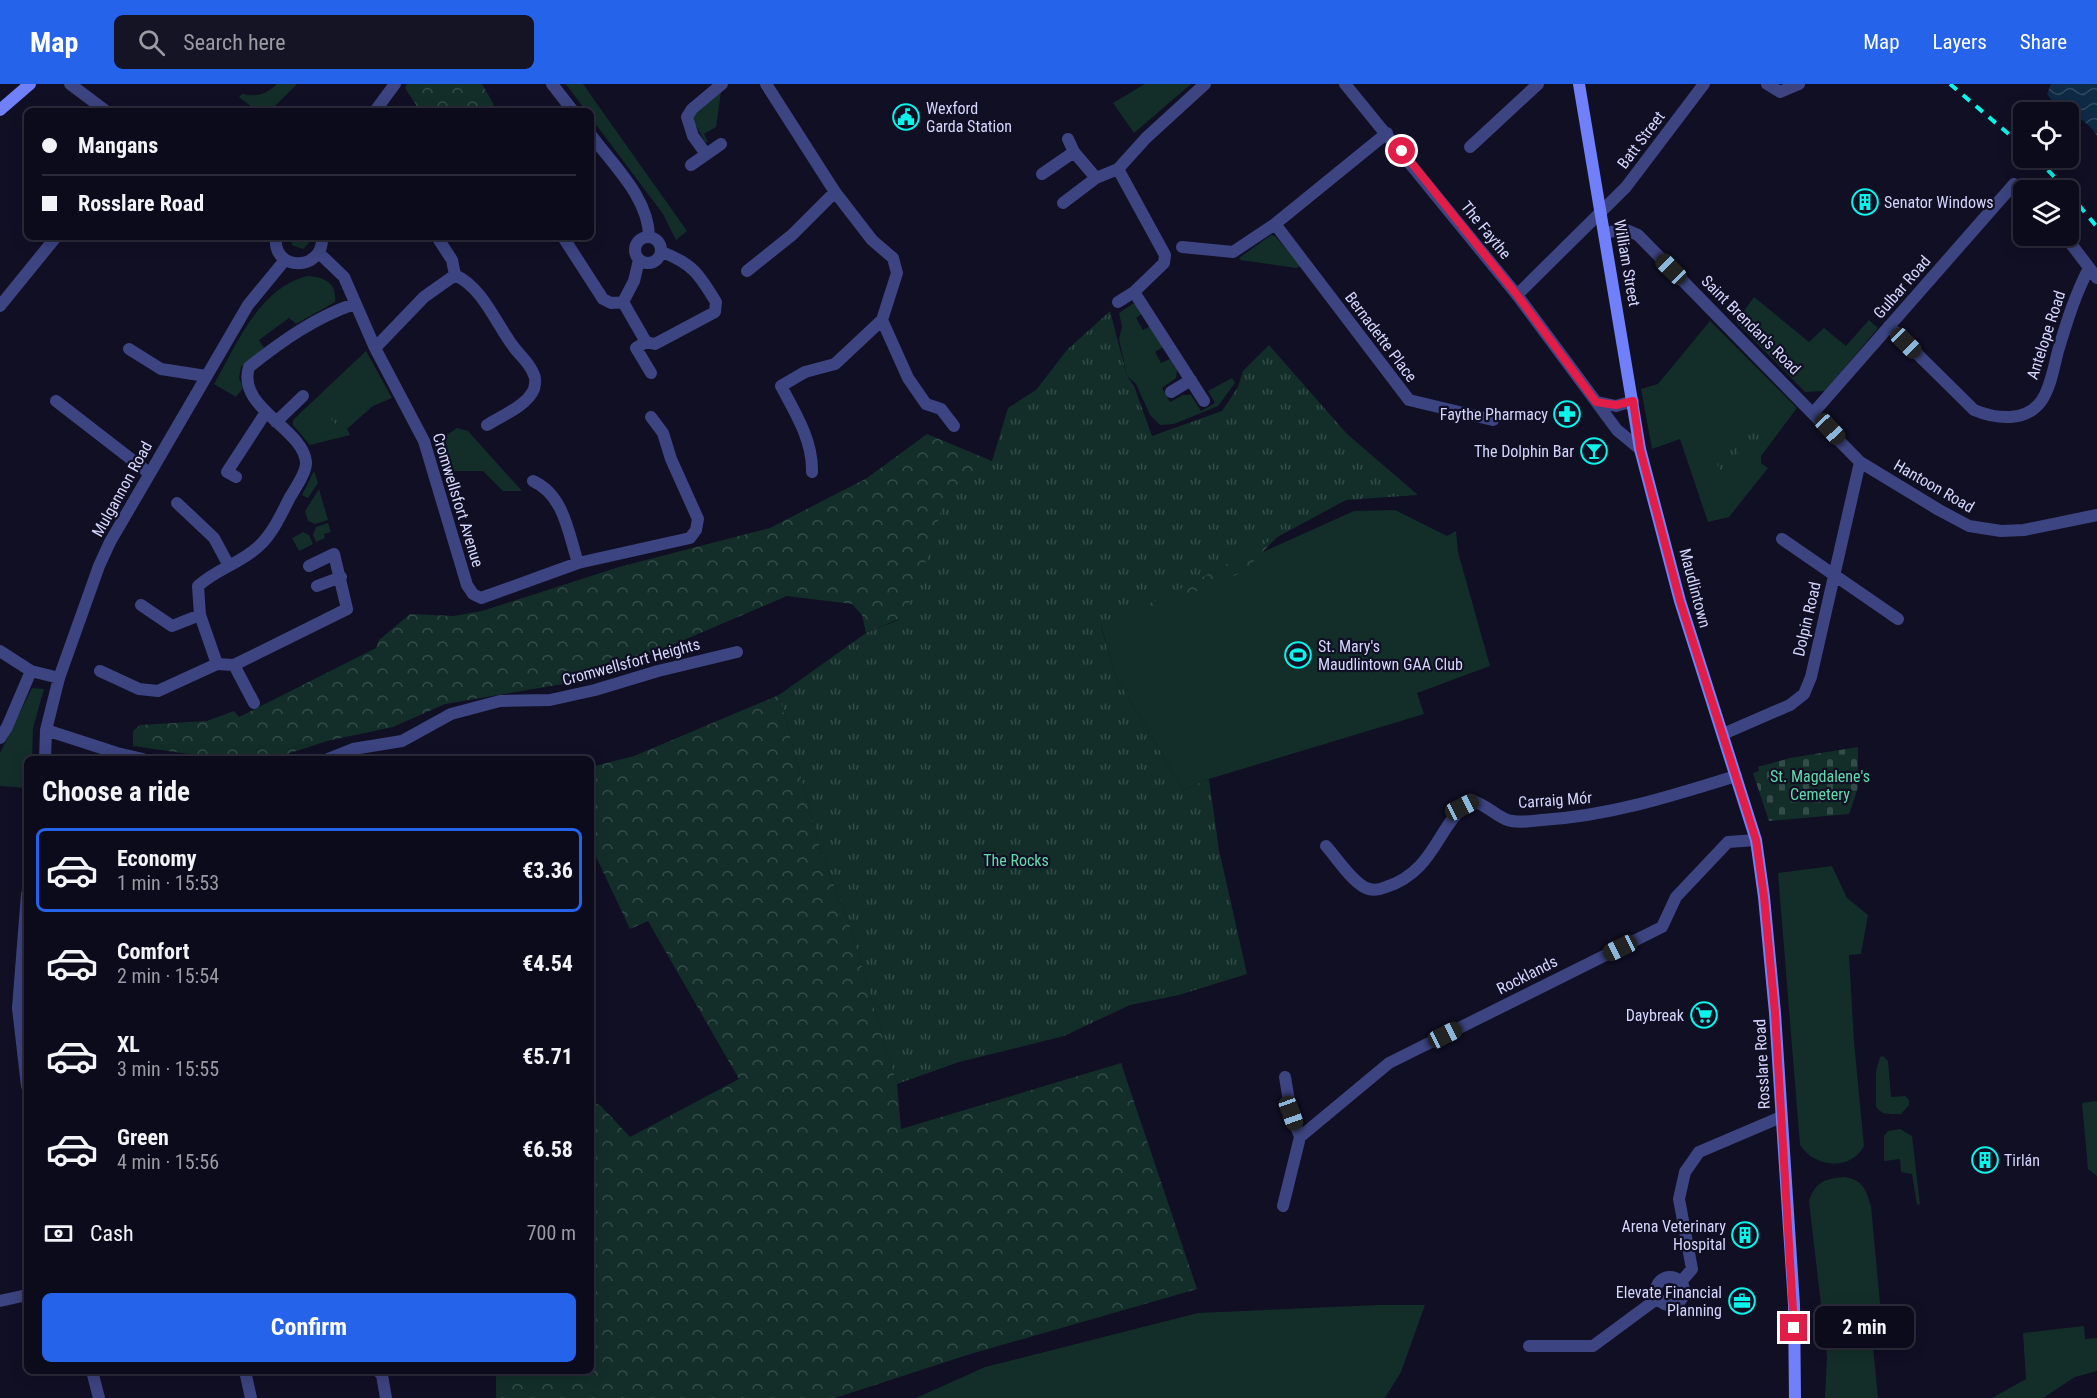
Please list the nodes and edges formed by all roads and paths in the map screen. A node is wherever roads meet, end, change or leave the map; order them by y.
1 (30, 84) edge
2 (70, 84) edge
3 (395, 84) edge
4 (552, 84) edge
5 (722, 84) edge
6 (766, 84) edge
7 (1205, 84) edge
8 (1345, 84) edge
9 (1538, 84) edge
10 (1579, 84) edge
11 (1704, 84) edge
12 (1767, 84) edge
13 (1799, 84) edge
14 (102, 108) edge
15 (377, 108) edge
16 (571, 108) edge
17 (0, 110) edge
18 (1387, 133) junction
19 (594, 139) edge
20 (1068, 139) dead end
21 (721, 144) dead end
22 (1470, 147) dead end
23 (1074, 152) junction
24 (706, 154) junction
25 (691, 165) dead end
26 (1118, 169) junction
27 (1042, 174) dead end
28 (1096, 178) junction
29 (835, 192) junction
30 (2013, 194) edge
31 (1063, 203) dead end
32 (1601, 212) junction
33 (1275, 224) junction
34 (1605, 233) junction
35 (648, 237) junction
36 (54, 240) edge
37 (276, 240) edge
38 (321, 240) edge
39 (438, 240) edge
40 (565, 240) edge
41 (2073, 246) edge
42 (1182, 247) dead end
43 (662, 252) junction
44 (319, 253) junction
45 (285, 260) junction
46 (639, 260) junction
47 (747, 271) dead end
48 (2093, 273) edge
49 (455, 275) junction
50 (1134, 292) junction
51 (1517, 295) junction
52 (623, 302) junction
53 (1118, 302) dead end
54 (354, 304) junction
55 (0, 306) edge
56 (882, 320) junction
57 (1889, 326) junction
58 (646, 342) junction
59 (375, 348) junction
60 (129, 349) dead end
61 (651, 373) dead end
62 (206, 376) junction
63 (1191, 380) junction
64 (1171, 392) dead end
65 (303, 396) dead end
66 (56, 401) dead end
67 (1204, 401) dead end
68 (1633, 401) junction
69 (1596, 402) junction
70 (266, 412) junction
71 (1814, 412) junction
72 (651, 417) dead end
73 (1494, 420) dead end
74 (276, 422) junction
75 (486, 425) dead end
76 (954, 426) dead end
77 (1640, 449) junction
78 (1860, 462) junction
79 (812, 472) dead end
80 (149, 473) junction
81 (236, 477) dead end
82 (533, 480) dead end
83 (177, 502) dead end
84 (2097, 515) edge
85 (1782, 539) dead end
86 (578, 563) junction
87 (228, 564) junction
88 (309, 566) dead end
89 (1834, 574) junction
90 (341, 577) junction
91 (317, 586) dead end
92 (141, 605) dead end
93 (200, 615) junction
94 (1898, 619) dead end
95 (0, 651) edge
96 (737, 652) dead end
97 (217, 664) junction
98 (234, 665) junction
99 (31, 671) junction
100 (100, 671) dead end
101 (59, 678) junction
102 (254, 703) dead end
103 (46, 730) junction
104 (1723, 734) junction
105 (0, 738) edge
106 (45, 756) edge
107 (130, 756) edge
108 (336, 756) edge
109 (1736, 776) junction
110 (1756, 840) junction
111 (1326, 846) dead end
112 (24, 932) edge
113 (24, 1060) edge
114 (1285, 1077) dead end
115 (1781, 1116) junction
116 (1300, 1137) junction
117 (1283, 1206) dead end
118 (1680, 1283) junction
119 (24, 1295) edge
120 (1658, 1298) junction
121 (0, 1301) edge
122 (1529, 1346) dead end
123 (93, 1374) edge
124 (246, 1374) edge
125 (381, 1374) edge
126 (99, 1398) edge
127 (251, 1398) edge
128 (386, 1398) edge
129 (1795, 1398) edge

1 - 17 main road
2 - 14 street
3 - 15 street
4 - 16 street
5 - 24 street
6 - 29 street
7 - 26 street
8 - 18 street, The Faythe
9 - 22 street
10 - 32 main road, William Street
11 - 32 street, Batt Street
12 - 13 street
18 - 33 street
18 - 51 street, The Faythe
19 - 35 street
20 - 23 street
21 - 24 street
23 - 27 street
23 - 28 street
24 - 25 street
26 - 28 street
26 - 50 street
28 - 31 street
29 - 47 street
29 - 56 street
30 - 57 street, Gulbar Road
32 - 34 main road, William Street
32 - 51 street, Batt Street
33 - 42 street
33 - 73 street, Bernadette Place
34 - 68 main road, William Street
34 - 71 street, Saint Brendan's Road
35 - 43 street
35 - 46 street
36 - 55 street
37 - 45 street
38 - 44 street
39 - 49 street
40 - 52 street
41 - 48 street
43 - 46 street
43 - 58 street
44 - 45 street
44 - 54 street, Cromwellsfort Avenue
45 - 62 street, Mulgannon Road
46 - 52 street
48 - 57 street, Antelope Road
49 - 59 street
49 - 75 street
50 - 53 street
50 - 63 street
51 - 69 street, The Faythe
52 - 58 street
54 - 59 street, Cromwellsfort Avenue
54 - 70 street
56 - 76 street
56 - 79 street
57 - 71 street, Gulbar Road
58 - 61 street
59 - 86 street, Cromwellsfort Avenue
60 - 62 street
62 - 80 street, Mulgannon Road
63 - 64 street
63 - 67 street
65 - 74 street
66 - 80 street
68 - 69 street
68 - 77 main road, William Street
69 - 77 street, The Faythe
70 - 74 street
70 - 81 street
71 - 78 street, Hantoon Road
72 - 86 street, Cromwellsfort Avenue
74 - 87 street
77 - 104 main road, Maudlintown
78 - 84 street, Hantoon Road
78 - 89 street, Dolpin Road
80 - 101 street, Mulgannon Road
82 - 86 street
83 - 87 street
85 - 89 street
87 - 93 street
88 - 90 street
89 - 94 street
89 - 104 street, Dolpin Road
90 - 91 street
90 - 98 street
92 - 93 street
93 - 97 street
95 - 99 street
96 - 108 street, Cromwellsfort Heights
97 - 98 street
97 - 100 street
98 - 102 street
99 - 101 street
99 - 105 street
101 - 103 street, Mulgannon Road
103 - 106 street, Mulgannon Road
103 - 107 street
104 - 109 main road, Rosslare Road
109 - 110 main road, Rosslare Road
109 - 111 street, Carraig Mór
110 - 115 main road, Rosslare Road
110 - 116 street, Rocklands
112 - 113 street
114 - 116 street
115 - 118 street
115 - 129 main road, Rosslare Road
116 - 117 street
118 - 120 street
118 - 120 street
119 - 121 street
120 - 122 street
123 - 126 street
124 - 127 street
125 - 128 street

